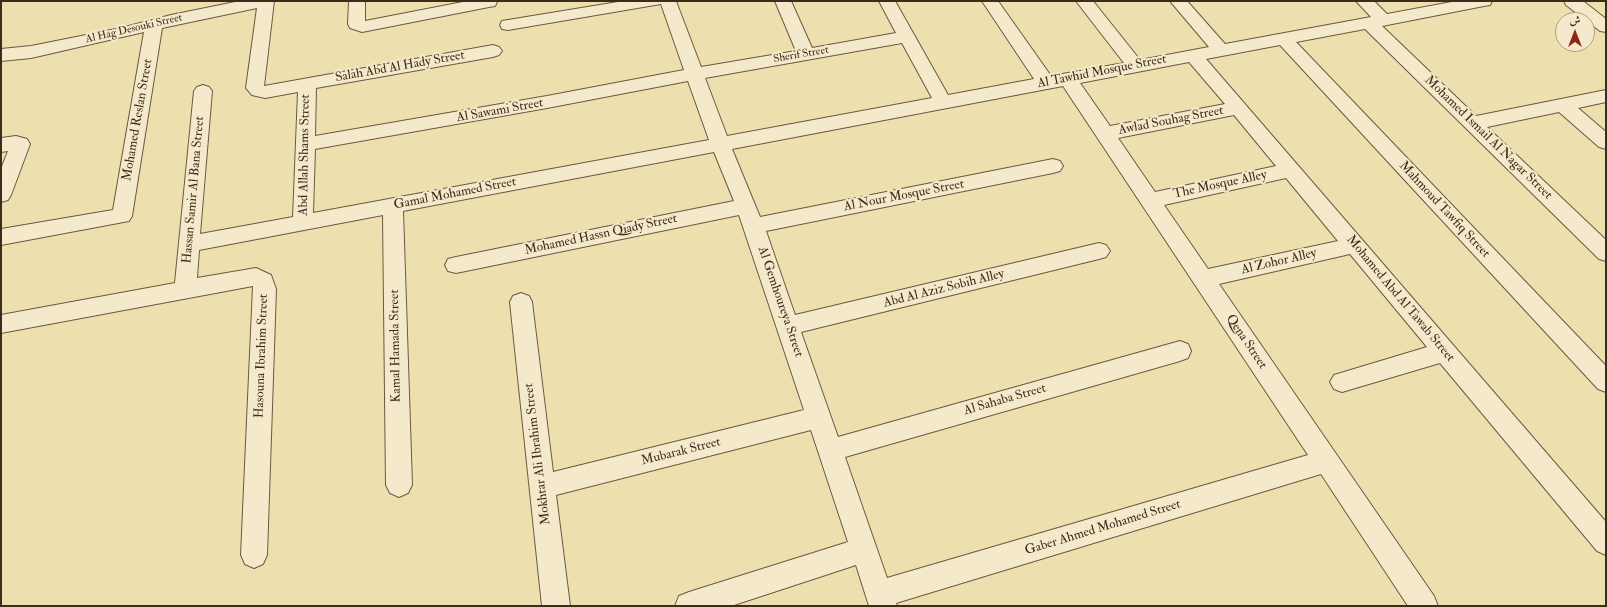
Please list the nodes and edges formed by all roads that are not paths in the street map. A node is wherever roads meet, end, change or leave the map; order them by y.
1 (266, 1) edge
2 (357, 1) edge
3 (655, 1) edge
4 (668, 1) edge
5 (783, 1) edge
6 (887, 1) edge
7 (990, 1) edge
8 (1084, 1) edge
9 (1178, 1) edge
10 (1364, 1) edge
11 (1484, 1) edge
12 (1572, 1) edge
13 (489, 2) dead end
14 (1377, 21) junction
15 (154, 25) junction
16 (508, 25) dead end
17 (1606, 27) edge
18 (907, 37) junction
19 (1283, 38) junction
20 (1221, 50) junction
21 (494, 51) dead end
22 (806, 54) junction
23 (1, 55) edge
24 (1194, 55) junction
25 (1136, 66) junction
26 (694, 74) junction
27 (1057, 81) junction
28 (307, 84) junction
29 (203, 92) dead end
30 (1606, 96) edge
31 (943, 102) junction
32 (1564, 105) junction
33 (1238, 108) junction
34 (1472, 123) junction
35 (1104, 134) junction
36 (1606, 142) edge
37 (305, 144) junction
38 (720, 144) junction
39 (1, 145) edge
40 (1053, 166) dead end
41 (1291, 170) junction
42 (1, 195) edge
43 (1150, 200) junction
44 (393, 206) junction
45 (746, 206) junction
46 (303, 223) junction
47 (754, 226) junction
48 (1, 237) edge
49 (189, 244) junction
50 (1355, 245) junction
51 (1099, 251) dead end
52 (1606, 253) edge
53 (456, 265) dead end
54 (1203, 280) junction
55 (185, 289) junction
56 (521, 302) dead end
57 (1, 324) edge
58 (789, 326) junction
59 (1180, 351) dead end
60 (1445, 352) junction
61 (1342, 382) dead end
62 (1606, 382) edge
63 (819, 417) junction
64 (830, 450) junction
65 (1326, 461) junction
66 (399, 485) dead end
67 (542, 487) junction
68 (1606, 542) edge
69 (863, 550) junction
70 (254, 555) dead end
71 (881, 600) edge
72 (556, 606) edge
73 (689, 606) edge
74 (1424, 606) edge

1 - 15 street, Al Hag Desouki Street
1 - 28 street, Abd Allah Shams Street
2 - 13 street
3 - 16 street
4 - 26 street, Al Gemhoureya Street
5 - 22 street
6 - 18 street
7 - 27 street, Qena Street
8 - 25 street
9 - 20 street
10 - 14 street, Mohamed Ismail Al Nagar Street
11 - 14 street, Al Tawhid Mosque Street
12 - 17 street
14 - 19 street, Al Tawhid Mosque Street
14 - 34 street, Mohamed Ismail Al Nagar Street
15 - 23 street, Al Hag Desouki Street
15 - 48 street, Mohamed Reslan Street
18 - 22 street, Sherif Street
18 - 31 street
19 - 20 street, Al Tawhid Mosque Street
19 - 62 street, Mahmoud Tawfiq Street
20 - 24 street, Al Tawhid Mosque Street
21 - 28 street, Salah Abd Al Hady Street
22 - 26 street, Sherif Street
24 - 25 street, Al Tawhid Mosque Street
24 - 33 street, Mohamed Abd Al Tawab Street
25 - 27 street, Al Tawhid Mosque Street
26 - 37 street, Al Sawami Street
26 - 38 street, Al Gemhoureya Street
27 - 31 street, Al Tawhid Mosque Street
27 - 35 street, Qena Street
28 - 37 street, Abd Allah Shams Street
29 - 49 street, Hassan Samir Al Bana Street
30 - 32 street
31 - 38 street, Al Tawhid Mosque Street
32 - 34 street
32 - 36 street
33 - 35 street, Awlad Souhag Street
33 - 41 street, Mohamed Abd Al Tawab Street
34 - 52 street, Mohamed Ismail Al Nagar Street
35 - 43 street, Qena Street
37 - 46 street, Abd Allah Shams Street
38 - 44 street, Gamal Mohamed Street
38 - 45 street, Al Gemhoureya Street
39 - 42 street
40 - 47 street, Al Nour Mosque Street
41 - 43 street, The Mosque Alley
41 - 50 street, Mohamed Abd Al Tawab Street
43 - 54 street, Qena Street
44 - 46 street, Gamal Mohamed Street
44 - 66 street, Kamal Hamada Street
45 - 47 street, Al Gemhoureya Street
45 - 53 street, Mohamed Hassn Qiady Street
46 - 49 street, Gamal Mohamed Street
47 - 58 street, Al Gemhoureya Street
49 - 55 street, Hassan Samir Al Bana Street
50 - 54 street, Al Zohor Alley
50 - 60 street, Mohamed Abd Al Tawab Street
51 - 58 street, Abd Al Aziz Sobih Alley
54 - 65 street, Qena Street
55 - 57 street, Hasouna Ibrahim Street
55 - 70 street, Hasouna Ibrahim Street
56 - 67 street, Mokhtar Ali Ibrahim Street
58 - 63 street, Al Gemhoureya Street
59 - 64 street, Al Sahaba Street
60 - 61 street
60 - 68 street, Mohamed Abd Al Tawab Street
63 - 64 street, Al Gemhoureya Street
63 - 67 street, Mubarak Street
64 - 69 street, Al Gemhoureya Street
65 - 71 street, Gaber Ahmed Mohamed Street
65 - 74 street, Qena Street
67 - 72 street, Mokhtar Ali Ibrahim Street
69 - 71 street, Al Gemhoureya Street
69 - 73 street

